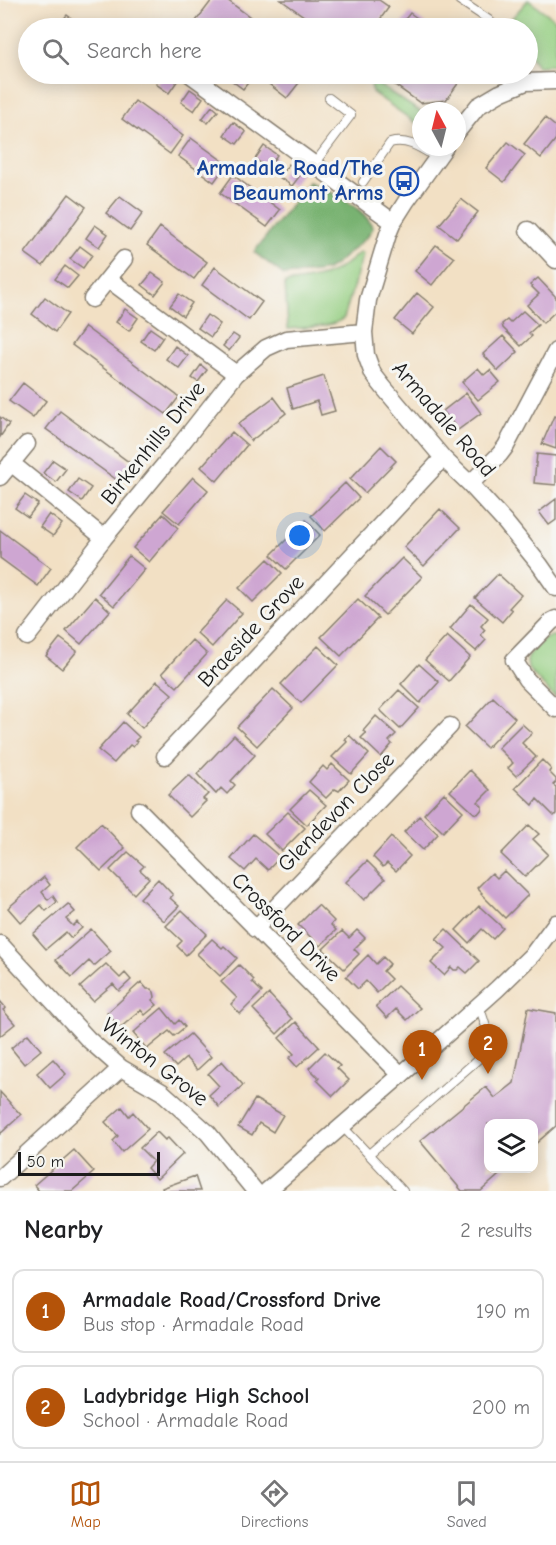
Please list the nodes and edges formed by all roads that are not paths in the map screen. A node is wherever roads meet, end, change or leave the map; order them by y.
1 (459, 0) edge
2 (486, 18) edge
3 (538, 79) edge
4 (556, 81) edge
5 (204, 84) edge
6 (515, 84) edge
7 (329, 98) dead end
8 (466, 121) edge
9 (412, 144) edge
10 (438, 156) edge
11 (314, 164) junction
12 (363, 183) dead end
13 (393, 222) junction
14 (528, 230) dead end
15 (123, 259) dead end
16 (556, 260) edge
17 (108, 279) junction
18 (93, 299) dead end
19 (364, 332) junction
20 (556, 351) edge
21 (236, 375) junction
22 (27, 444) dead end
23 (443, 458) junction
24 (11, 464) junction
25 (0, 477) edge
26 (470, 484) junction
27 (104, 538) junction
28 (556, 588) edge
29 (556, 619) edge
30 (27, 637) dead end
31 (556, 709) edge
32 (450, 726) dead end
33 (165, 756) dead end
34 (139, 810) dead end
35 (556, 923) edge
36 (255, 929) junction
37 (0, 944) edge
38 (479, 1005) junction
39 (121, 1068) junction
40 (401, 1076) junction
41 (342, 1126) junction
42 (369, 1154) junction
43 (0, 1178) edge
44 (255, 1191) edge
45 (267, 1191) edge
46 (403, 1191) edge

1 - 2 lane
3 - 4 street
5 - 11 street
6 - 8 street
7 - 11 lane
9 - 12 lane
10 - 13 street, Armadale Road
11 - 13 street
13 - 19 street, Armadale Road
14 - 16 street
15 - 17 street
17 - 18 street
17 - 21 street, Birkenhills Drive
19 - 21 street, Birkenhills Drive
19 - 23 street, Armadale Road
20 - 26 street
21 - 27 street, Birkenhills Drive
22 - 24 street
23 - 26 street, Armadale Road
23 - 33 street, Braeside Grove
24 - 25 street
24 - 27 street, Birkenhills Drive
26 - 28 street, Armadale Road
27 - 30 street, Birkenhills Drive
29 - 31 street
32 - 36 street, Glendevon Close
34 - 36 street, Crossford Drive
35 - 38 street
36 - 40 street, Crossford Drive
37 - 39 street, Winton Grove
38 - 40 street
38 - 42 lane
39 - 43 street
39 - 44 street, Winton Grove
40 - 41 street
41 - 42 lane
41 - 45 street
42 - 46 lane

